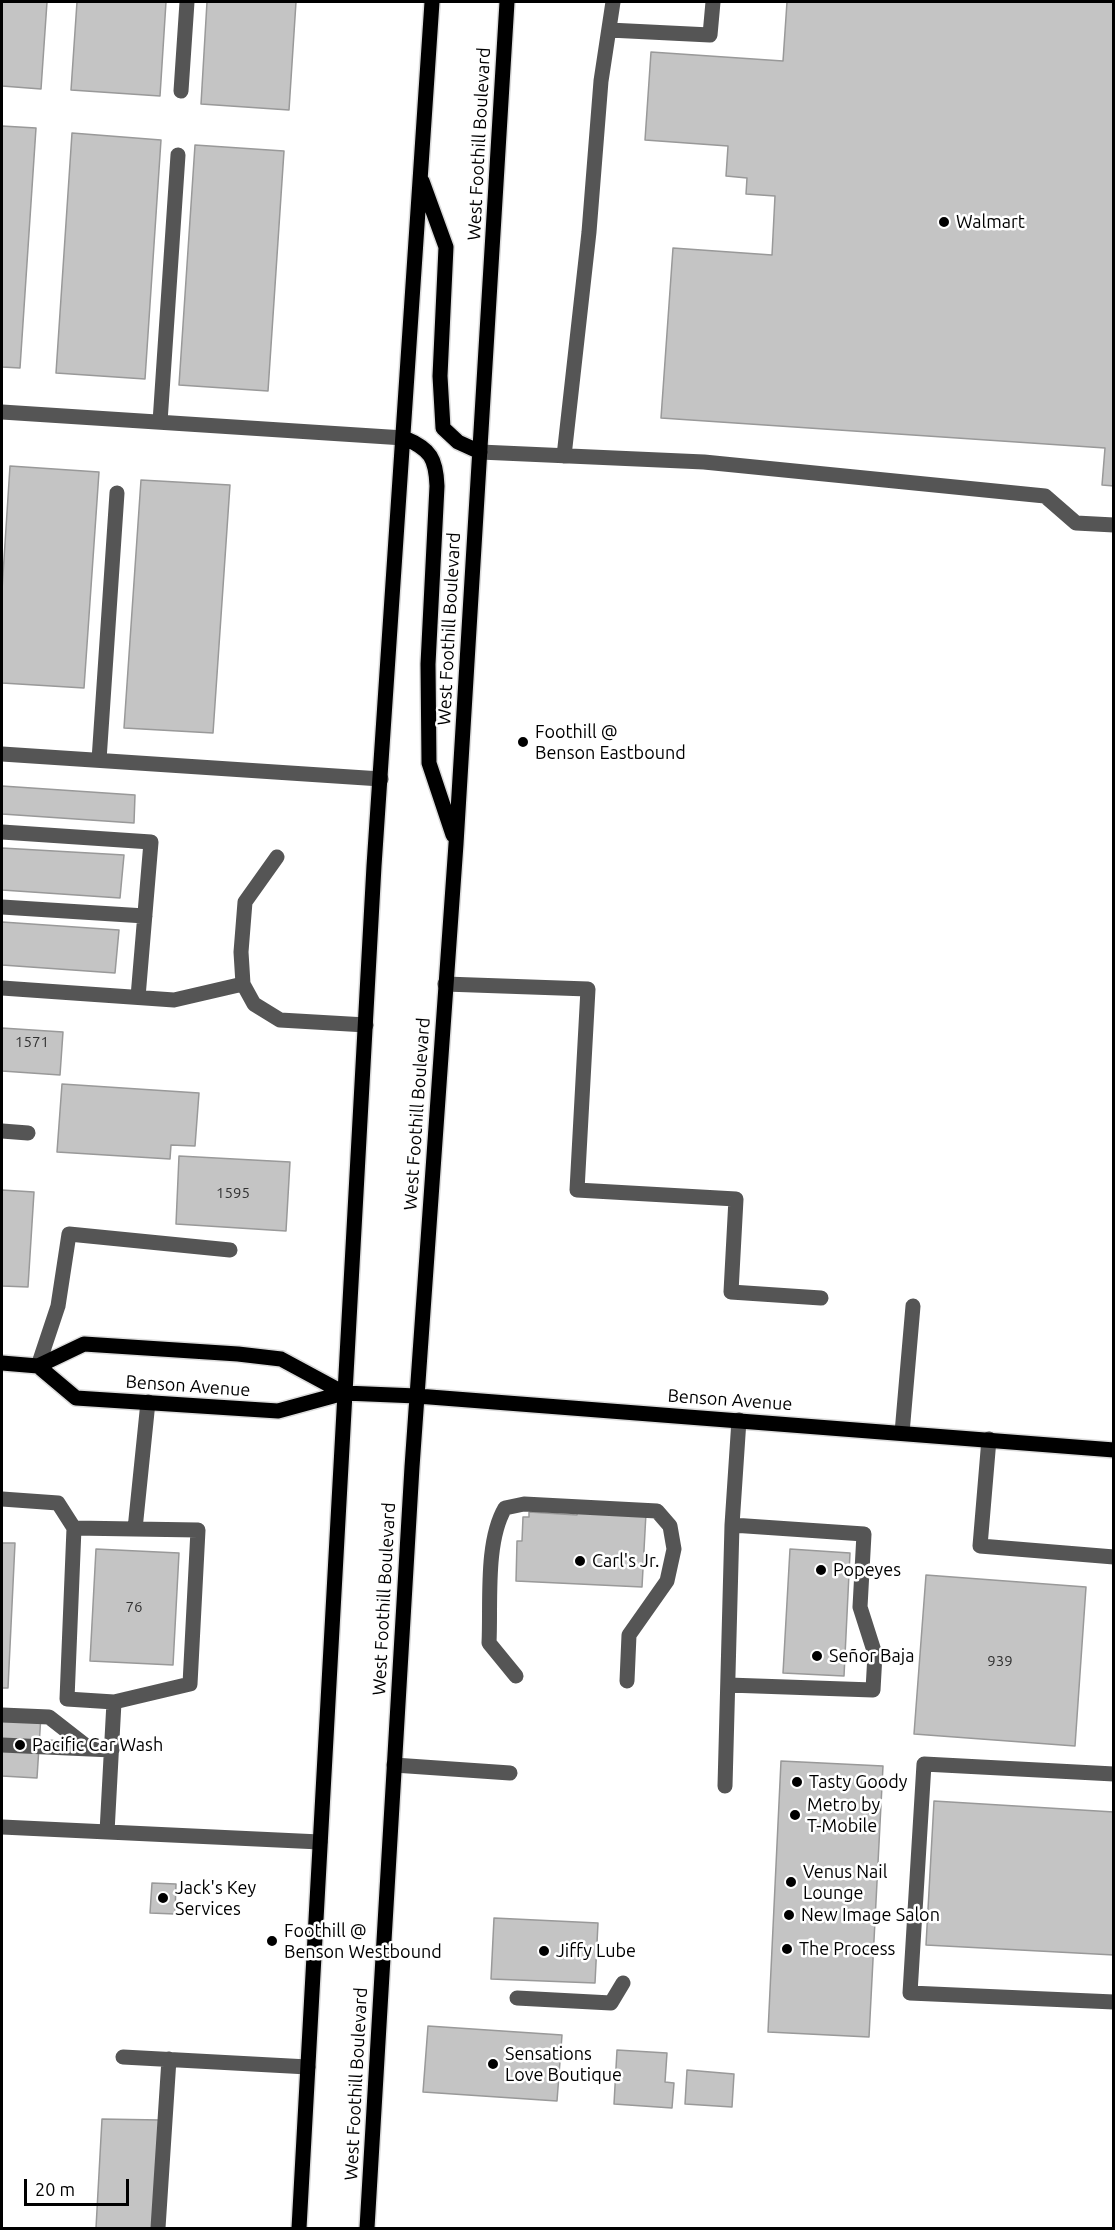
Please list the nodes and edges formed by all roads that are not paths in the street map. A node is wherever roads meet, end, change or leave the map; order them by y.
1 (187, 2) edge
2 (432, 2) edge
3 (507, 2) edge
4 (613, 2) edge
5 (713, 2) edge
6 (609, 30) junction
7 (180, 91) dead end
8 (178, 155) dead end
9 (420, 176) junction
10 (2, 412) edge
11 (160, 422) junction
12 (404, 438) junction
13 (480, 452) junction
14 (564, 456) junction
15 (117, 493) dead end
16 (1113, 525) edge
17 (2, 754) edge
18 (99, 760) junction
19 (381, 779) junction
20 (2, 832) edge
21 (456, 844) junction
22 (277, 856) dead end
23 (2, 907) edge
24 (145, 916) junction
25 (243, 984) junction
26 (445, 984) junction
27 (2, 988) edge
28 (138, 997) junction
29 (366, 1025) junction
30 (2, 1131) edge
31 (28, 1133) dead end
32 (231, 1250) dead end
33 (821, 1298) dead end
34 (913, 1306) dead end
35 (2, 1363) edge
36 (38, 1366) junction
37 (344, 1393) junction
38 (417, 1396) junction
39 (148, 1402) junction
40 (739, 1420) junction
41 (902, 1433) junction
42 (989, 1439) junction
43 (1113, 1450) edge
44 (2, 1499) edge
45 (732, 1525) junction
46 (74, 1528) junction
47 (135, 1529) junction
48 (1113, 1557) edge
49 (516, 1676) dead end
50 (627, 1681) dead end
51 (728, 1685) junction
52 (114, 1702) junction
53 (2, 1715) edge
54 (2, 1745) edge
55 (90, 1749) junction
56 (112, 1750) junction
57 (394, 1766) junction
58 (510, 1773) dead end
59 (1113, 1774) edge
60 (725, 1786) dead end
61 (2, 1827) edge
62 (106, 1832) junction
63 (320, 1842) junction
64 (623, 1983) dead end
65 (517, 1998) dead end
66 (1113, 2002) edge
67 (123, 2057) dead end
68 (169, 2059) junction
69 (308, 2067) junction
70 (158, 2229) edge
71 (299, 2229) edge
72 (366, 2229) edge

1 - 7 street
2 - 9 main road
3 - 13 main road, West Foothill Boulevard
4 - 6 street
5 - 6 street
6 - 14 street
8 - 11 street
9 - 12 main road
9 - 13 main road
10 - 11 street
11 - 12 street
12 - 19 main road
12 - 21 main road
13 - 14 street
13 - 21 main road, West Foothill Boulevard
14 - 16 street
15 - 18 street
17 - 18 street
18 - 19 street
19 - 29 main road
20 - 24 street
21 - 26 main road, West Foothill Boulevard
22 - 25 street
23 - 24 street
24 - 28 street
25 - 28 street
25 - 29 street
26 - 33 street
26 - 38 main road, West Foothill Boulevard
27 - 28 street
29 - 37 main road
30 - 31 street
32 - 36 street
34 - 41 street
35 - 36 main road
36 - 37 main road, Benson Avenue
36 - 39 main road, Benson Avenue
37 - 38 main road, Benson Avenue
37 - 39 main road, Benson Avenue
37 - 63 main road
38 - 40 main road, Benson Avenue
38 - 57 main road, West Foothill Boulevard
39 - 47 street
40 - 41 main road, Benson Avenue
40 - 45 street
41 - 42 main road, Benson Avenue
42 - 43 main road, Benson Avenue
42 - 48 street
44 - 46 street
45 - 51 street
45 - 51 street
46 - 47 street
46 - 52 street
47 - 52 street
49 - 50 street
51 - 60 street
52 - 56 street
53 - 55 street
54 - 55 street
55 - 56 street
56 - 62 street
57 - 58 street
57 - 72 main road, West Foothill Boulevard
59 - 66 street
61 - 62 street
62 - 63 street
63 - 69 main road
64 - 65 street
67 - 68 street
68 - 69 street
68 - 70 street
69 - 71 main road

